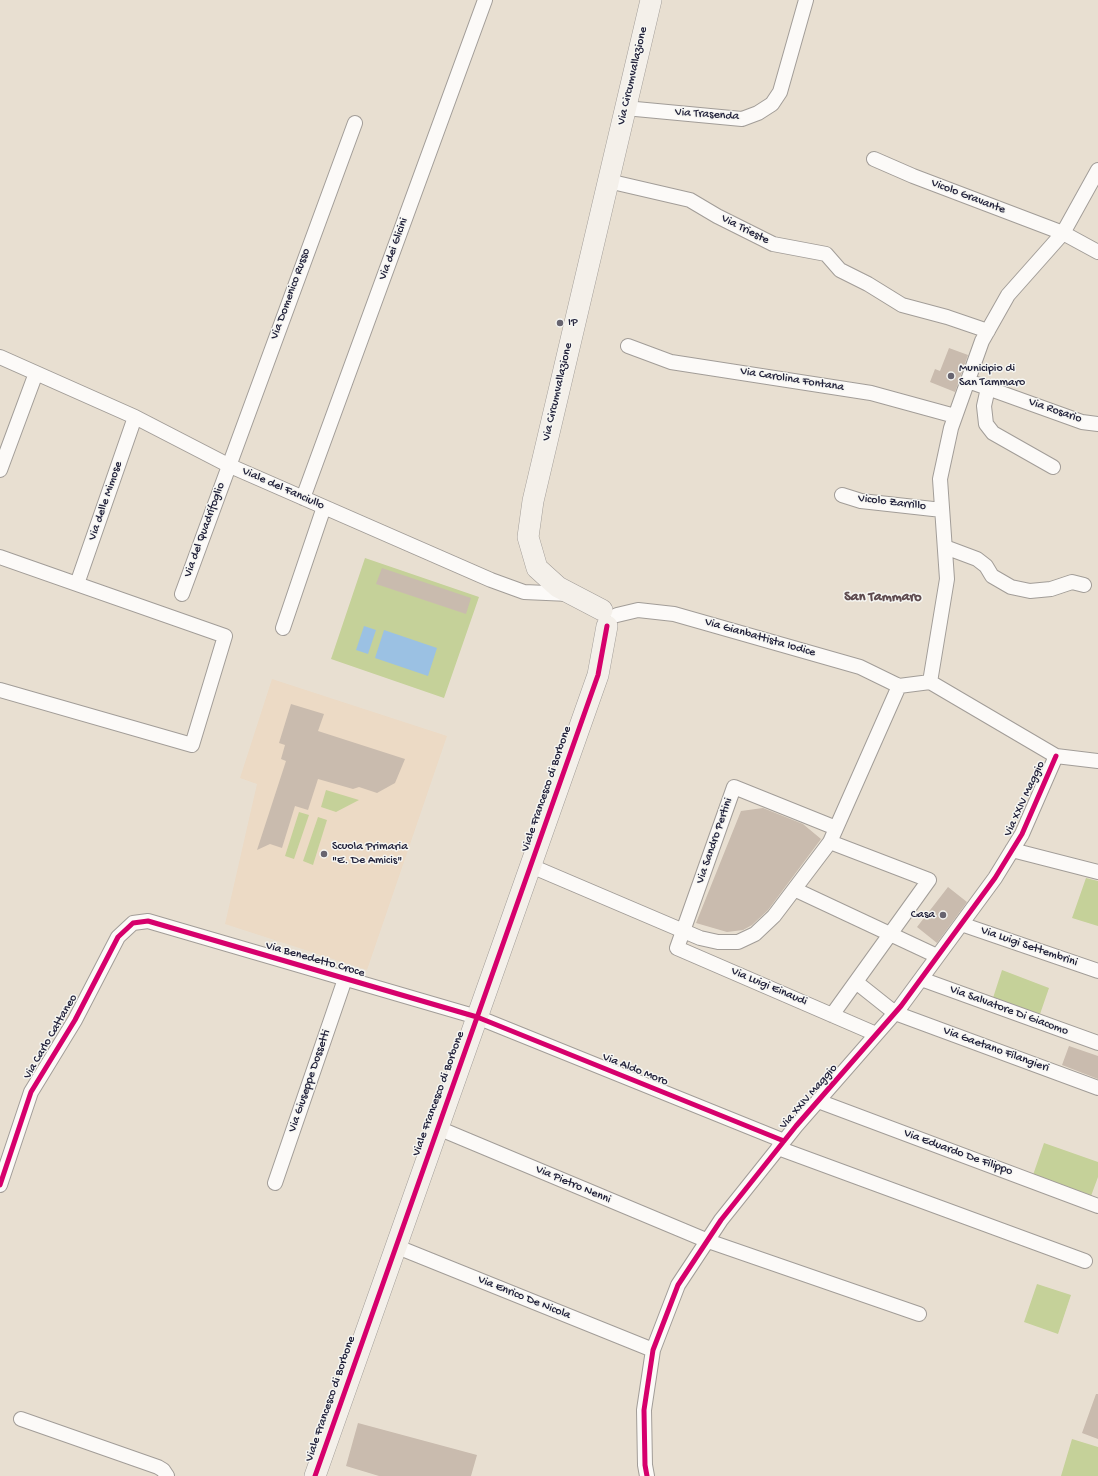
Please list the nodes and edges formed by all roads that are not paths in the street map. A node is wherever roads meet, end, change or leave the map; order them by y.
1 (485, 0) edge
2 (651, 0) edge
3 (806, 0) edge
4 (625, 108) junction
5 (354, 123) dead end
6 (874, 159) dead end
7 (1097, 176) edge
8 (608, 181) junction
9 (1063, 233) junction
10 (1098, 252) edge
11 (988, 331) junction
12 (628, 346) dead end
13 (0, 357) edge
14 (36, 373) junction
15 (968, 381) junction
16 (988, 388) junction
17 (955, 416) junction
18 (135, 417) junction
19 (1098, 424) edge
20 (228, 465) junction
21 (1053, 467) dead end
22 (0, 470) edge
23 (842, 495) dead end
24 (303, 498) junction
25 (324, 507) junction
26 (942, 510) junction
27 (945, 547) junction
28 (0, 557) edge
29 (77, 584) junction
30 (1084, 585) dead end
31 (182, 594) dead end
32 (573, 595) junction
33 (608, 617) junction
34 (283, 628) dead end
35 (930, 682) junction
36 (899, 686) junction
37 (0, 690) edge
38 (1056, 756) junction
39 (1098, 761) edge
40 (836, 828) junction
41 (830, 842) junction
42 (1012, 850) junction
43 (531, 866) junction
44 (1098, 872) edge
45 (796, 890) junction
46 (148, 922) joint
47 (961, 924) junction
48 (683, 931) junction
49 (891, 934) junction
50 (937, 956) junction
51 (1098, 971) edge
52 (345, 979) junction
53 (921, 979) junction
54 (856, 982) junction
55 (895, 1013) junction
56 (832, 1015) junction
57 (477, 1017) junction
58 (876, 1034) junction
59 (1098, 1043) edge
60 (1098, 1088) edge
61 (818, 1101) junction
62 (438, 1128) junction
63 (781, 1144) junction
64 (275, 1183) dead end
65 (0, 1185) edge
66 (1098, 1206) edge
67 (708, 1241) junction
68 (395, 1246) junction
69 (1084, 1261) dead end
70 (919, 1314) dead end
71 (653, 1350) junction
72 (21, 1419) dead end
73 (167, 1476) edge
74 (315, 1476) edge
75 (647, 1476) edge

1 - 24 street, Via dei Glicini
2 - 4 street, Via Circumvallazione
3 - 4 street, Via Trasenda
4 - 8 street, Via Circumvallazione
5 - 20 street, Via Domenico Russo
6 - 9 street, Vicolo Gravante
7 - 9 street
8 - 11 street, Via Trieste
8 - 32 street, Via Circumvallazione
9 - 10 street, Vicolo Gravante
9 - 11 street
11 - 15 street
12 - 17 street, Via Carolina Fontana
13 - 14 street, Viale del Fanciullo
14 - 18 street, Viale del Fanciullo
14 - 22 street
15 - 16 street, Via Rosario
15 - 17 street
16 - 19 street, Via Rosario
16 - 21 street
17 - 26 street
18 - 20 street, Viale del Fanciullo
18 - 29 street, Via delle Mimose
20 - 24 street, Viale del Fanciullo
20 - 31 street, Via del Quadrifoglio
23 - 26 street, Vicolo Zarrillo
24 - 25 street, Viale del Fanciullo
25 - 32 street, Viale del Fanciullo
25 - 34 street
26 - 27 street
27 - 30 street
27 - 35 street
28 - 29 street
29 - 37 street
32 - 33 street, Via Circumvallazione
33 - 36 street, Via Gianbattista Iodice
33 - 43 street, Viale Francesco di Borbone
35 - 36 street
35 - 38 street
36 - 40 street
38 - 39 street
38 - 42 street, Via XXIV Maggio
40 - 41 street
40 - 48 street, Via Sandro Pertini
41 - 45 street
41 - 49 street
42 - 44 street
42 - 47 street, Via XXIV Maggio
43 - 48 street
43 - 57 street, Viale Francesco di Borbone
45 - 48 street
45 - 49 street
46 - 52 street, Via Benedetto Croce
46 - 65 street, Via Carlo Cattaneo
47 - 50 street, Via XXIV Maggio
47 - 51 street, Via Luigi Settembrini
48 - 56 street, Via Luigi Einaudi
49 - 50 street
49 - 54 street
50 - 53 street, Via XXIV Maggio
52 - 57 street, Via Benedetto Croce
52 - 64 street, Via Giuseppe Dossetti
53 - 55 street, Via XXIV Maggio
53 - 59 street, Via Salvatore Di Giacomo
54 - 55 street, Via Gaetano Filangieri
54 - 56 street
55 - 58 street, Via XXIV Maggio
55 - 60 street, Via Gaetano Filangieri
56 - 58 street, Via Luigi Einaudi
57 - 62 street, Viale Francesco di Borbone
57 - 63 street, Via Aldo Moro
58 - 61 street, Via XXIV Maggio
61 - 63 street, Via XXIV Maggio
61 - 66 street, Via Eduardo De Filippo
62 - 67 street, Via Pietro Nenni
62 - 68 street, Viale Francesco di Borbone
63 - 67 street, Via XXIV Maggio
63 - 69 street, Via Aldo Moro
67 - 70 street, Via Pietro Nenni
67 - 71 street, Via XXIV Maggio
68 - 71 street, Via Enrico De Nicola
68 - 74 street, Viale Francesco di Borbone
71 - 75 street, Via XXIV Maggio
72 - 73 street

